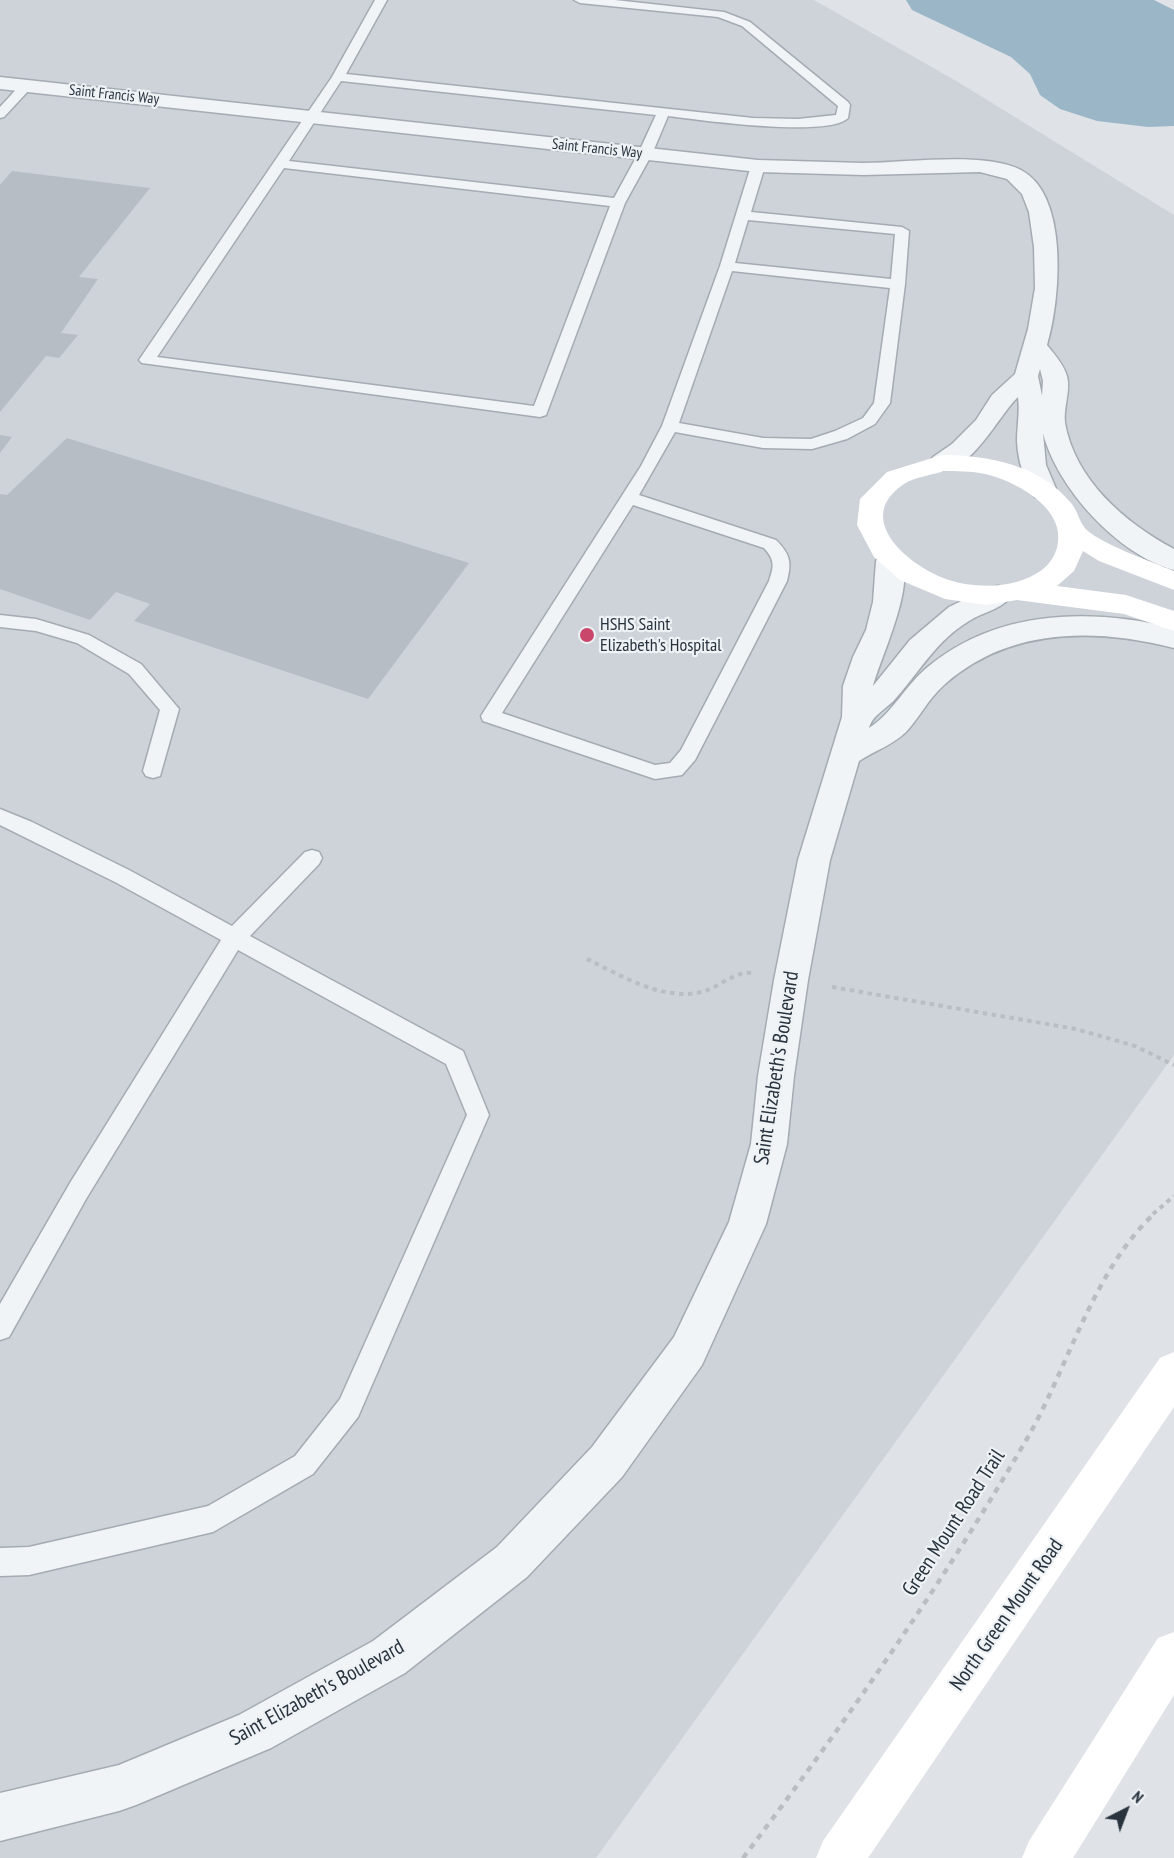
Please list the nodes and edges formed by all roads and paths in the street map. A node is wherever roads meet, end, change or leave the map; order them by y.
1 (381, 0) edge
2 (580, 0) edge
3 (338, 77) junction
4 (0, 83) edge
5 (26, 86) junction
6 (664, 112) junction
7 (0, 114) edge
8 (312, 117) junction
9 (645, 154) junction
10 (280, 164) junction
11 (758, 166) junction
12 (618, 203) junction
13 (743, 215) junction
14 (727, 266) junction
15 (898, 284) junction
16 (1035, 345) junction
17 (1026, 376) junction
18 (670, 426) junction
19 (942, 463) junction
20 (1044, 491) junction
21 (629, 498) junction
22 (1072, 532) junction
23 (890, 561) junction
24 (1174, 561) edge
25 (1174, 581) edge
26 (1009, 593) junction
27 (0, 621) edge
28 (1174, 621) edge
29 (1174, 638) edge
30 (853, 735) junction
31 (153, 771) dead end
32 (0, 818) edge
33 (312, 858) dead end
34 (234, 938) junction
35 (587, 959) dead end
36 (791, 980) junction
37 (1174, 1065) edge
38 (1174, 1196) edge
39 (0, 1328) edge
40 (1174, 1372) edge
41 (0, 1562) edge
42 (1174, 1654) edge
43 (0, 1817) edge
44 (743, 1858) edge
45 (840, 1858) edge
46 (1046, 1858) edge

1 - 3 lane
2 - 6 lane
3 - 6 lane
3 - 8 lane
4 - 5 street, Saint Francis Way
5 - 7 lane
5 - 8 street, Saint Francis Way
6 - 9 lane
8 - 9 street, Saint Francis Way
8 - 10 lane
9 - 11 street, Saint Francis Way
9 - 12 lane
10 - 12 lane
10 - 12 lane
11 - 13 lane
11 - 16 street, Saint Francis Way
13 - 14 lane
13 - 15 lane
14 - 15 lane
14 - 18 lane
15 - 18 lane
16 - 17 street, Saint Francis Way
16 - 24 street
17 - 19 street, Saint Francis Way
17 - 20 street, Saint Francis Way
18 - 21 lane
19 - 20 street, Saint Elizabeth's Boulevard
19 - 23 street, Saint Elizabeth's Boulevard
20 - 22 street, Saint Elizabeth's Boulevard
21 - 21 lane
22 - 25 street
22 - 26 street, Saint Elizabeth's Boulevard
23 - 26 street, Saint Elizabeth's Boulevard
23 - 30 street, Saint Elizabeth's Boulevard
26 - 28 street, Saint Elizabeth's Boulevard
26 - 30 street, Saint Elizabeth's Boulevard
27 - 31 lane
29 - 30 street
30 - 36 street, Saint Elizabeth's Boulevard
32 - 34 lane
33 - 34 lane
34 - 39 lane
34 - 41 lane
35 - 36 path
36 - 37 path
36 - 43 street, Saint Elizabeth's Boulevard
38 - 44 path, Green Mount Road Trail
40 - 45 street, North Green Mount Road
42 - 46 street

